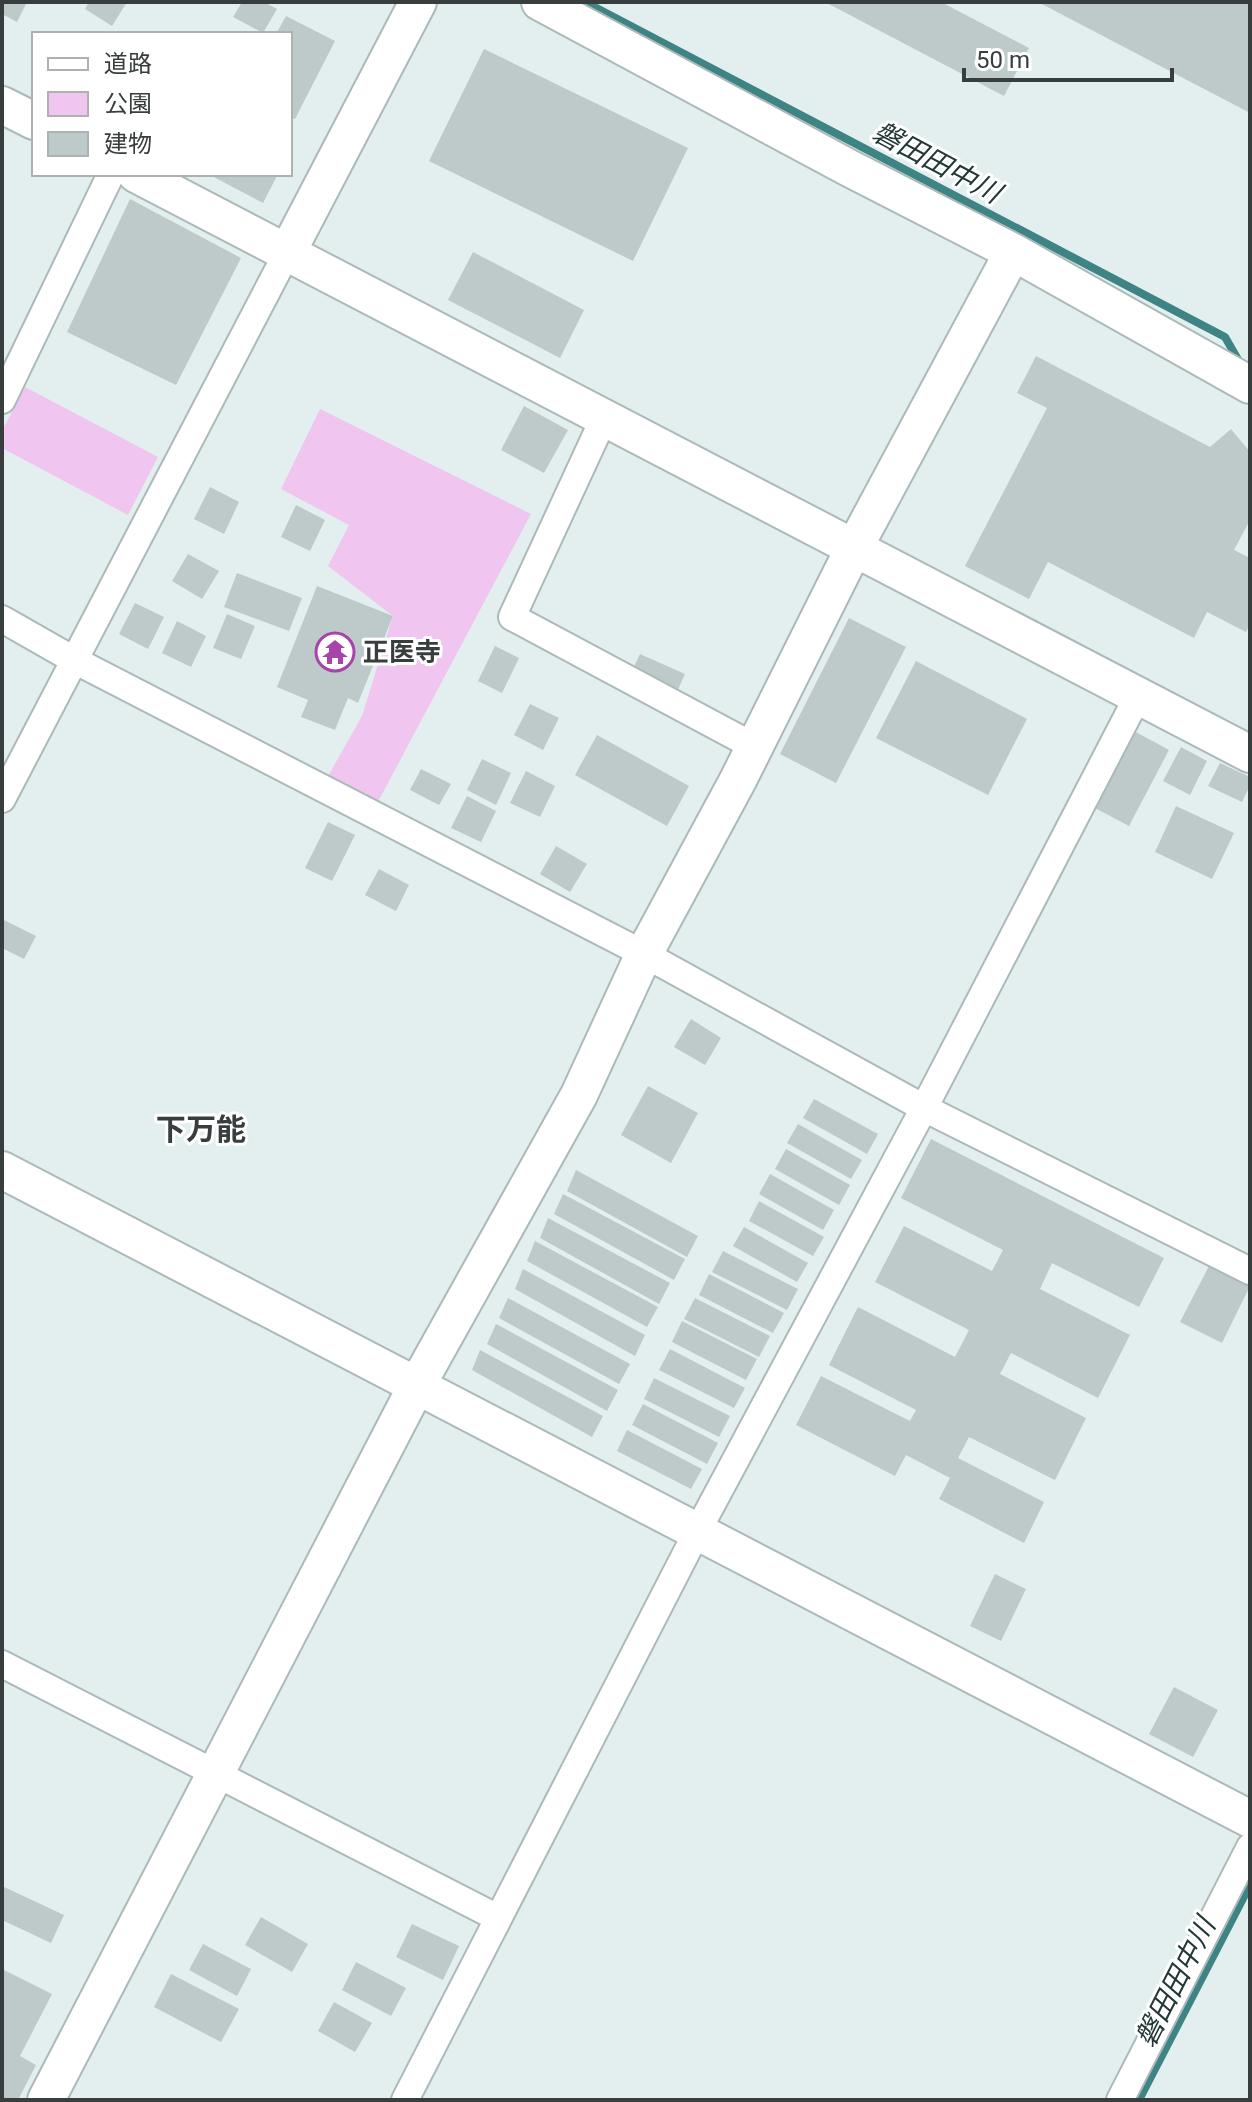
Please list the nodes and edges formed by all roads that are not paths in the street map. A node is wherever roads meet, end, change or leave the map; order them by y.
1 (418, 2) edge
2 (540, 2) edge
3 (2, 105) edge
4 (32, 120) edge
5 (110, 176) edge
6 (140, 176) edge
7 (288, 251) junction
8 (1013, 252) junction
9 (1250, 385) edge
10 (3, 397) edge
11 (604, 418) junction
12 (854, 548) junction
13 (2, 619) edge
14 (74, 660) junction
15 (1138, 696) junction
16 (755, 747) junction
17 (1250, 754) edge
18 (2, 799) edge
19 (644, 954) junction
20 (924, 1108) junction
21 (2, 1170) edge
22 (1250, 1271) edge
23 (416, 1387) junction
24 (697, 1532) junction
25 (2, 1664) edge
26 (215, 1775) junction
27 (1250, 1819) edge
28 (1250, 1847) edge
29 (498, 1918) junction
30 (46, 2100) edge
31 (405, 2100) edge
32 (1120, 2100) edge

1 - 7 street
2 - 8 street
3 - 4 street
5 - 10 street
6 - 7 street
7 - 11 street
7 - 14 street
8 - 9 street
8 - 12 street
11 - 12 street
11 - 16 street
12 - 15 street
12 - 16 street
13 - 14 street
14 - 18 street
14 - 19 street
15 - 17 street
15 - 20 street
16 - 19 street
19 - 20 street
19 - 23 street
20 - 22 street
20 - 24 street
21 - 23 street
23 - 24 street
23 - 26 street
24 - 27 street
24 - 29 street
25 - 26 street
26 - 29 street
26 - 30 street
28 - 32 street
29 - 31 street

